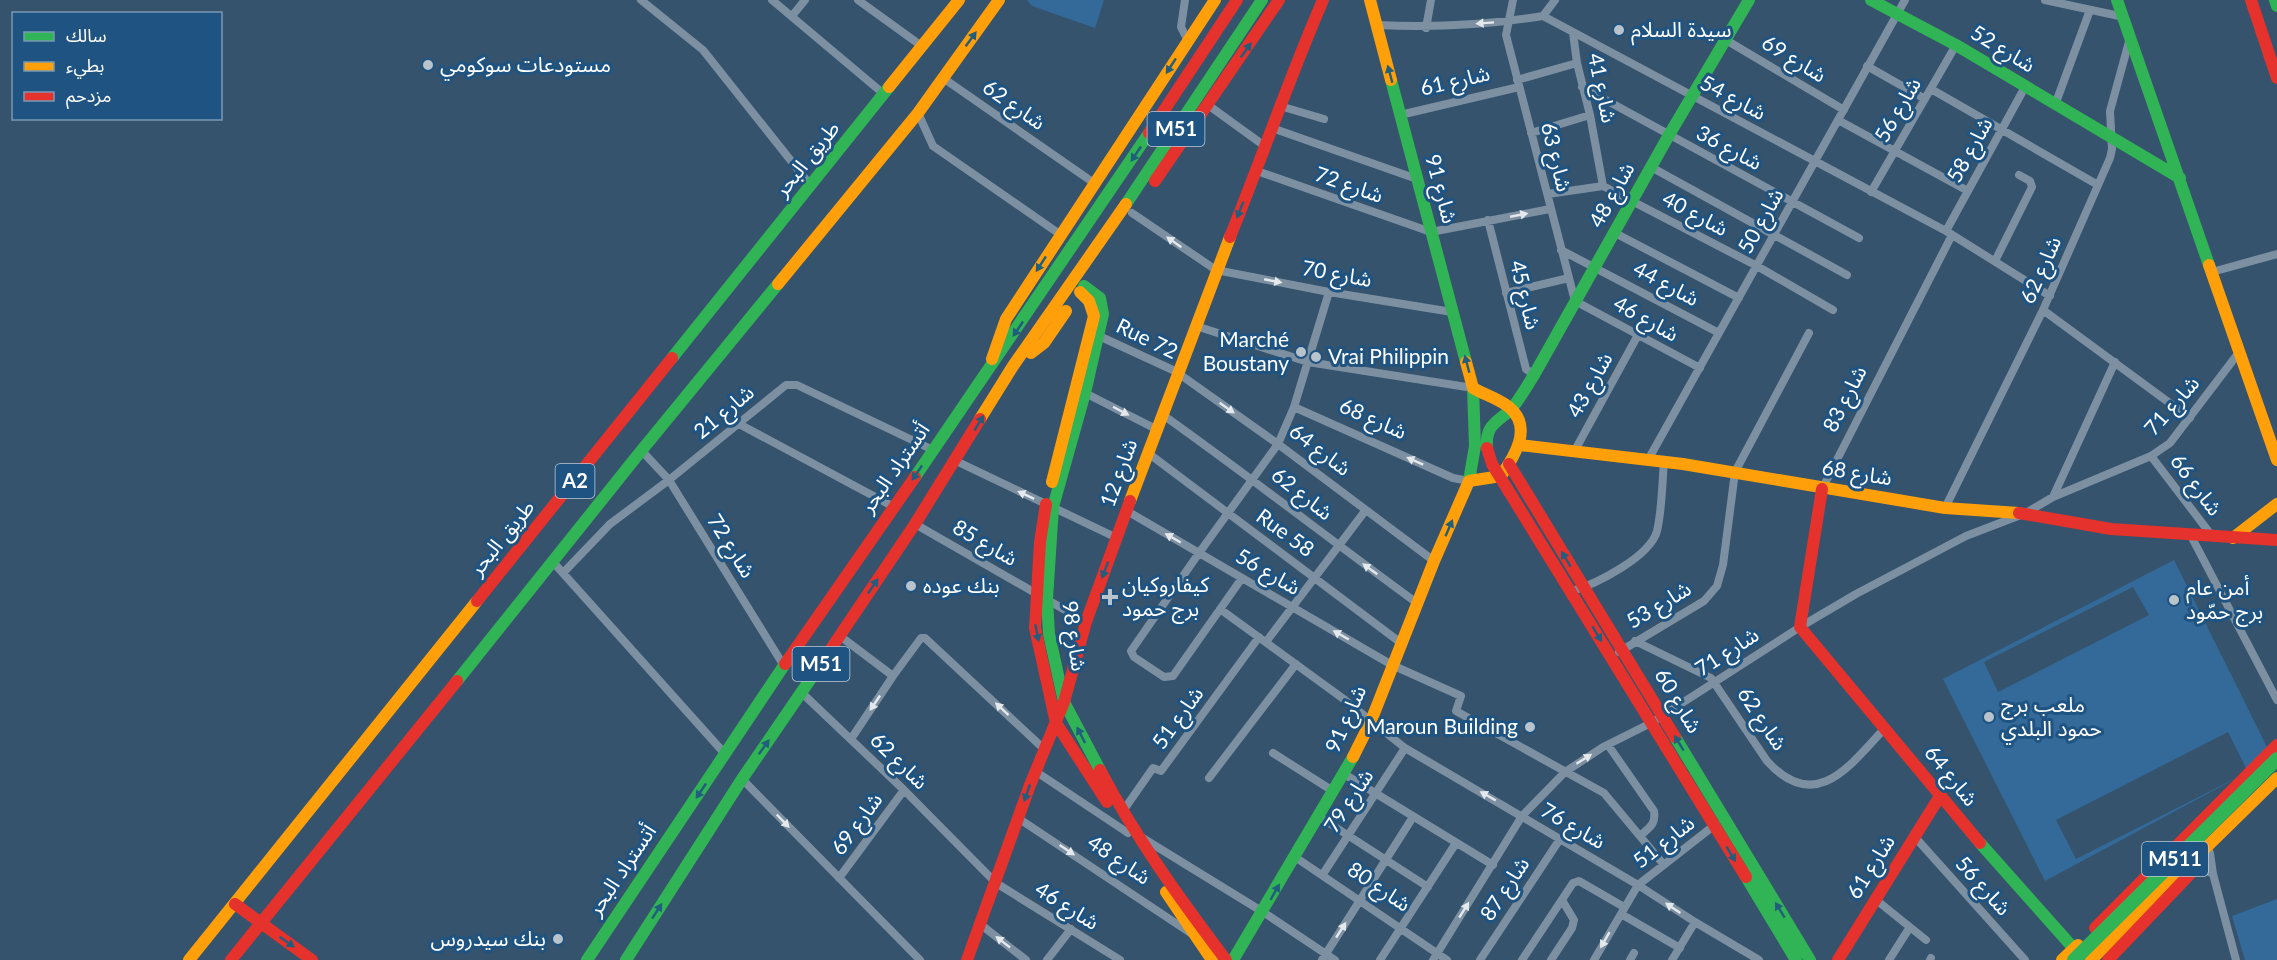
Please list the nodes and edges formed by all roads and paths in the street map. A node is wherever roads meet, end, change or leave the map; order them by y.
1 (641, 0) edge
2 (772, 0) edge
3 (805, 0) edge
4 (858, 0) edge
5 (959, 0) edge
6 (999, 0) edge
7 (1185, 0) edge
8 (1215, 0) edge
9 (1237, 0) edge
10 (1262, 0) edge
11 (1279, 0) edge
12 (1370, 0) edge
13 (1431, 0) edge
14 (1513, 0) edge
15 (1555, 0) edge
16 (1749, 0) edge
17 (1871, 0) edge
18 (1905, 0) edge
19 (2045, 0) edge
20 (2251, 0) edge
21 (2275, 0) edge
22 (1322, 1) edge
23 (2120, 1) edge
24 (2277, 6) edge
25 (2090, 10) junction
26 (1896, 14) junction
27 (792, 16) junction
28 (1543, 16) junction
29 (2124, 17) junction
30 (1508, 21) junction
31 (1377, 25) junction
32 (1426, 27) junction
33 (1573, 33) junction
34 (2131, 35) junction
35 (1726, 40) junction
36 (1188, 41) junction
37 (1956, 45) junction
38 (923, 47) junction
39 (1577, 63) junction
40 (1868, 66) junction
41 (943, 78) junction
42 (2277, 78) edge
43 (1518, 83) junction
44 (1582, 87) junction
45 (2025, 87) junction
46 (1931, 88) junction
47 (885, 95) junction
48 (1692, 96) junction
49 (1925, 99) junction
50 (1208, 105) junction
51 (1280, 105) junction
52 (2055, 105) junction
53 (1844, 110) junction
54 (918, 113) junction
55 (1401, 115) junction
56 (1590, 115) junction
57 (1324, 119) dead end
58 (1838, 120) junction
59 (1272, 128) junction
60 (2002, 130) junction
61 (1532, 133) junction
62 (1669, 135) junction
63 (2111, 138) junction
64 (1266, 147) junction
65 (1894, 151) junction
66 (1815, 163) junction
67 (1651, 167) junction
68 (1257, 171) junction
69 (2019, 175) dead end
70 (2180, 178) junction
71 (1417, 179) junction
72 (1094, 183) junction
73 (2098, 185) junction
74 (811, 186) junction
75 (1603, 186) junction
76 (1968, 191) junction
77 (1871, 192) junction
78 (1548, 194) junction
79 (1632, 201) junction
80 (1792, 202) junction
81 (1550, 209) junction
82 (1132, 213) junction
83 (1488, 220) junction
84 (1431, 232) junction
85 (1615, 233) junction
86 (1949, 233) junction
87 (1061, 235) junction
88 (1773, 236) junction
89 (1859, 238) dead end
90 (1561, 250) junction
91 (2277, 254) edge
92 (1995, 261) junction
93 (1756, 266) junction
94 (1596, 268) junction
95 (1216, 270) junction
96 (2212, 272) junction
97 (1847, 275) dead end
98 (1569, 278) junction
99 (1082, 289) junction
100 (1329, 292) junction
101 (1506, 293) junction
102 (2050, 296) junction
103 (1739, 297) junction
104 (1575, 301) junction
105 (1833, 310) dead end
106 (2043, 310) junction
107 (1452, 312) junction
108 (1196, 326) junction
109 (1719, 333) junction
110 (1809, 333) dead end
111 (1638, 335) junction
112 (1099, 336) junction
113 (2240, 351) junction
114 (1090, 354) junction
115 (1308, 362) junction
116 (2115, 362) junction
117 (1014, 366) junction
118 (1700, 368) junction
119 (987, 374) junction
120 (1179, 374) junction
121 (1534, 375) junction
122 (1473, 388) junction
123 (1085, 393) junction
124 (1294, 407) junction
125 (1512, 409) junction
126 (1163, 415) junction
127 (2190, 418) junction
128 (739, 424) junction
129 (1158, 430) junction
130 (1278, 444) junction
131 (1519, 445) junction
132 (641, 450) junction
133 (933, 450) junction
134 (1574, 452) junction
135 (1148, 453) junction
136 (2151, 456) junction
137 (1648, 460) junction
138 (2277, 460) edge
139 (956, 461) junction
140 (1664, 462) junction
141 (1505, 470) junction
142 (1735, 472) junction
143 (1252, 479) junction
144 (669, 480) junction
145 (1469, 481) junction
146 (1822, 489) junction
147 (2053, 497) junction
148 (2277, 504) edge
149 (1049, 506) junction
150 (894, 507) junction
151 (1945, 508) junction
152 (1127, 511) junction
153 (1365, 511) junction
154 (1228, 513) junction
155 (2026, 513) junction
156 (915, 524) junction
157 (2190, 534) junction
158 (2212, 537) junction
159 (1117, 538) junction
160 (2234, 538) junction
161 (2277, 540) edge
162 (1339, 546) junction
163 (1198, 553) junction
164 (1434, 561) junction
165 (553, 562) junction
166 (563, 573) junction
167 (1242, 578) junction
168 (1315, 578) junction
169 (1578, 589) junction
170 (1041, 597) junction
171 (1417, 603) junction
172 (1293, 607) junction
173 (1220, 609) junction
174 (1086, 622) junction
175 (1800, 627) junction
176 (840, 636) junction
177 (1262, 640) junction
178 (1635, 641) junction
179 (1401, 643) junction
180 (1617, 654) junction
181 (1296, 664) junction
182 (1392, 665) junction
183 (784, 666) junction
184 (893, 676) junction
185 (1715, 681) junction
186 (802, 693) junction
187 (2277, 700) edge
188 (1065, 702) junction
189 (1657, 719) junction
190 (1371, 721) junction
191 (1056, 723) junction
192 (1884, 729) junction
193 (851, 739) junction
194 (1608, 744) junction
195 (2277, 745) edge
196 (1405, 748) junction
197 (1044, 749) junction
198 (1273, 753) dead end
199 (725, 754) junction
200 (2277, 759) edge
201 (1035, 771) junction
202 (1565, 772) junction
203 (1344, 774) junction
204 (1209, 778) dead end
205 (2277, 778) edge
206 (742, 779) junction
207 (2277, 787) edge
208 (904, 790) junction
209 (1333, 791) junction
210 (1375, 794) junction
211 (1940, 796) junction
212 (1123, 811) junction
213 (1318, 816) junction
214 (1522, 816) junction
215 (1413, 817) junction
216 (1018, 818) junction
217 (1719, 822) junction
218 (1134, 835) junction
219 (1641, 835) junction
220 (1349, 836) junction
221 (1914, 836) junction
222 (1560, 838) junction
223 (1456, 843) junction
224 (2210, 853) junction
225 (1295, 857) junction
226 (1386, 859) junction
227 (1493, 865) junction
228 (1664, 865) junction
229 (2195, 868) junction
230 (1323, 874) junction
231 (2213, 874) junction
232 (839, 878) junction
233 (996, 883) junction
234 (1638, 885) junction
235 (1428, 887) junction
236 (1875, 899) junction
237 (1360, 900) junction
238 (1562, 900) junction
239 (235, 903) junction
240 (1622, 911) junction
241 (1263, 912) junction
242 (1695, 922) junction
243 (980, 924) junction
244 (262, 925) junction
245 (1910, 927) junction
246 (1401, 928) junction
247 (1071, 929) junction
248 (2118, 935) junction
249 (1196, 937) junction
250 (1926, 940) dead end
251 (1680, 948) junction
252 (2074, 955) edge
253 (1324, 957) edge
254 (1435, 957) edge
255 (1755, 959) edge
256 (189, 960) edge
257 (231, 960) edge
258 (312, 960) edge
259 (587, 960) edge
260 (626, 960) edge
261 (921, 960) edge
262 (968, 960) edge
263 (1026, 960) edge
264 (1047, 960) edge
265 (1120, 960) edge
266 (1212, 960) edge
267 (1226, 960) edge
268 (1233, 960) edge
269 (1335, 960) edge
270 (1380, 960) edge
271 (1447, 960) edge
272 (1480, 960) edge
273 (1522, 960) edge
274 (1551, 960) edge
275 (1594, 960) edge
276 (1672, 960) edge
277 (1796, 960) edge
278 (1810, 960) edge
279 (1838, 960) edge
280 (1889, 960) edge
281 (2025, 960) edge
282 (2062, 960) edge
283 (2085, 960) edge
284 (2091, 960) edge
285 (2106, 960) edge
286 (2236, 960) edge

1 - 74 street
2 - 27 street
3 - 27 street
4 - 38 street
5 - 38 main road, طريق البحر / A2
41 -> 6 main road
7 - 36 street
8 - 36 main road
9 -> 119 main road, أتستراد البحر / M51
10 - 117 main road, M51
50 -> 11 main road
12 - 31 main road, شارع 91
13 - 32 street
14 - 30 street, شارع 63
15 - 28 street
16 - 35 main road, شارع 48
17 - 26 main road, شارع 52
18 - 26 street, شارع 50
19 - 25 street
20 - 42 main road
21 - 24 main road
22 - 51 main road, شارع 12
23 - 29 main road
25 - 29 street
25 - 52 street
26 - 37 main road, شارع 52
26 - 40 street, شارع 50
27 - 47 street
28 - 30 street
28 - 33 street, شارع 54
29 - 34 main road
30 -> 32 street
30 - 43 street, شارع 63
31 - 32 street
55 -> 31 main road, شارع 91
33 - 39 street, شارع 41
33 - 48 street, شارع 54
34 - 63 street, شارع 62
34 - 70 main road
35 - 48 main road, شارع 48
35 - 53 street, شارع 69
36 -> 72 main road
37 - 45 main road, شارع 52
37 - 46 street, شارع 56
38 - 47 main road, طريق البحر / A2
39 - 43 street, شارع 61
39 - 44 street, شارع 41
40 - 49 street
40 - 53 street, شارع 50
41 - 54 main road
41 - 72 street, شارع 62
43 - 55 street, شارع 61
43 - 61 street, شارع 63
44 - 56 street, شارع 41
44 - 62 street, شارع 36
45 - 52 main road, شارع 52
45 - 60 street, شارع 58
46 - 49 street, شارع 56
46 - 60 street
47 - 74 main road, طريق البحر / A2
48 - 62 main road, شارع 48
48 - 66 street, شارع 54
49 - 65 street, شارع 56
50 - 64 street
50 - 82 main road
51 - 57 street
51 - 59 main road, شارع 12
52 - 63 main road, شارع 52
53 - 58 street, شارع 50
54 - 87 street
54 - 132 main road
55 - 71 main road, شارع 91
56 - 61 street
56 - 75 street, شارع 41
58 - 65 street
58 - 66 street, شارع 50
59 - 64 main road, شارع 12
59 - 71 street
60 - 73 street
60 - 76 street, شارع 58
61 - 78 street, شارع 63
62 - 67 main road, شارع 48
62 - 80 street, شارع 36
63 - 70 main road, شارع 52
63 - 73 street, شارع 62
64 - 68 main road, شارع 12
65 - 76 street
65 - 77 street, شارع 56
66 - 77 street, شارع 54
66 - 80 street, شارع 50
67 - 79 main road, شارع 48
67 - 88 street
68 - 84 street, شارع 72
68 -> 95 main road, شارع 12
69 - 92 street
70 - 96 main road
71 - 84 main road, شارع 91
72 - 87 main road
73 - 102 street, شارع 62
74 - 239 main road, طريق البحر / A2
75 - 78 street
75 - 79 street, شارع 40
76 - 86 street, شارع 58
77 - 86 street, شارع 54
78 - 81 street, شارع 63
79 - 85 main road, شارع 48
79 - 93 street, شارع 40
80 - 88 street, شارع 50
80 - 89 street, شارع 36
83 -> 81 street
81 - 90 street, شارع 63
95 -> 82 street
82 - 99 main road
83 - 84 street
83 - 101 street, شارع 45
84 - 107 main road, شارع 91
85 - 94 main road, شارع 48
85 - 103 street
86 - 92 street, شارع 54
86 - 146 street, شارع 83
87 -> 119 main road
88 - 93 street, شارع 50
88 - 97 street
90 - 94 street
90 - 98 street, شارع 63
91 - 96 street
92 - 102 street, شارع 54
93 - 103 street, شارع 50
93 - 105 street, شارع 40
94 - 104 main road, شارع 48
94 - 109 street, شارع 44
95 -> 100 street, شارع 70
95 - 108 main road, شارع 12
96 - 113 main road
98 - 101 street
98 - 104 street, شارع 63
99 - 112 main road, شارع 98
99 - 114 main road, شارع 98
99 - 117 main road
100 - 107 street, شارع 70
100 - 115 street
101 - 121 street, شارع 45
102 - 106 street, شارع 62
103 - 109 street, شارع 50
104 - 111 street, شارع 46
104 - 121 main road, شارع 48
106 - 116 street
106 - 151 street, شارع 62
122 -> 107 main road, شارع 91
108 - 115 street
108 - 120 main road, شارع 12
109 - 118 street, شارع 50
110 - 142 street
111 - 118 street, شارع 46
111 - 134 street, شارع 43
112 - 114 main road, شارع 98
112 - 120 street, Rue 72
113 - 127 street, شارع 71
113 - 138 main road
114 - 123 main road, شارع 98
114 - 149 main road, شارع 98
115 - 122 street
115 - 124 street
116 - 127 street
116 - 147 street
139 -> 117 main road, M51
118 - 137 street, شارع 50
119 - 133 main road, أتستراد البحر / M51
120 - 126 main road, شارع 12
120 -> 130 street, شارع 64
121 - 125 main road, شارع 48
122 - 125 main road
122 - 145 main road, شارع 91
123 -> 129 street
123 - 149 main road, شارع 98
124 - 130 street
145 -> 124 street, شارع 68
125 - 131 main road
125 - 141 main road, شارع 48
126 - 129 main road, شارع 12
126 - 143 street, شارع 62
127 - 136 street, شارع 71
128 - 133 street, شارع 21
128 - 144 street, شارع 21
128 - 150 street
129 - 135 main road, شارع 12
130 - 143 street
130 - 153 street, شارع 64
131 - 134 main road, شارع 68
131 - 141 main road
132 - 144 street, شارع 72
132 - 165 main road
133 -> 150 main road, أتستراد البحر / M51
134 - 137 main road, شارع 68
135 - 152 main road, شارع 12
135 - 154 street, Rue 58
136 - 147 street, شارع 71
136 - 158 street, شارع 66
137 - 140 main road, شارع 68
149 -> 139 street
139 - 156 main road, M51
140 - 142 main road, شارع 68
140 - 169 street
141 - 145 main road
141 - 169 main road, شارع 60
142 - 146 main road, شارع 68
142 - 178 street, شارع 53
143 - 154 street
143 - 162 street, شارع 62
144 - 166 street, شارع 21
144 - 183 street, شارع 72
164 -> 145 main road, شارع 91
146 - 151 main road, شارع 68
146 - 175 main road, شارع 83
147 - 155 street, شارع 71
148 - 160 main road
149 - 159 street
149 - 170 main road, شارع 98
150 - 183 main road, أتستراد البحر / M51
151 - 155 main road, شارع 68
152 - 159 main road, شارع 12
163 -> 152 street, شارع 56
153 - 162 street
153 - 164 street, شارع 64
154 - 163 street
154 - 168 street, Rue 58
155 - 157 main road, شارع 68
155 - 175 street, شارع 71
156 - 170 street, شارع 85
176 -> 156 main road, M51
157 - 158 main road, شارع 68
157 - 187 street
158 - 160 main road, شارع 68
159 -> 174 main road, شارع 12
160 - 161 main road, شارع 68
162 - 168 street
171 -> 162 street, شارع 62
163 - 167 street, شارع 56
163 - 173 street
164 - 171 main road, شارع 91
165 - 166 street
165 - 244 main road
166 - 199 street
167 - 172 street, شارع 56
167 - 173 street
168 - 172 street
168 - 179 street, Rue 58
169 - 180 main road, شارع 60
170 - 174 street
170 - 188 main road, شارع 98
170 -> 191 main road, شارع 98
171 - 179 main road, شارع 91
172 - 177 street
182 -> 172 street, شارع 56
173 - 177 street, شارع 76
174 - 188 main road, شارع 12
175 - 185 street, شارع 71
175 - 192 main road, شارع 64
176 - 184 street
176 - 186 main road, M51
177 - 181 street, شارع 76
177 - 212 street, شارع 51
178 - 180 street, شارع 53
178 - 185 street, شارع 62
179 - 182 main road, شارع 91
180 - 189 main road, شارع 60
181 - 190 street, شارع 76
181 - 204 street
182 - 190 main road, شارع 91
182 - 202 street, شارع 56
183 - 199 main road, أتستراد البحر / M51
184 -> 193 street
197 -> 184 street
185 - 189 street, شارع 71
185 - 192 street, شارع 62
186 - 193 street, شارع 62
206 -> 186 main road, M51
188 - 191 main road, شارع 12
212 -> 188 main road, شارع 98
189 - 194 street, شارع 71
189 - 217 main road, شارع 60
190 - 196 street, شارع 76
190 - 203 main road, شارع 91
191 - 197 main road, شارع 12
191 - 218 main road, شارع 98
192 - 211 main road, شارع 64
193 - 208 street, شارع 62
202 -> 194 street, شارع 71
194 - 219 street
195 - 252 main road
196 - 210 street, شارع 79
214 -> 196 street, شارع 76
197 - 201 main road, شارع 12
198 - 209 street
199 -> 259 main road, أتستراد البحر / M51
200 - 252 main road, M511, bridge
201 -> 216 main road, شارع 12
201 - 218 street
202 - 214 street, شارع 71
202 - 219 street
203 - 209 main road, شارع 91
203 - 210 street
205 - 248 main road, M511
206 -> 232 street
260 -> 206 main road, M51
207 - 224 main road
208 - 232 street, شارع 69
208 - 233 street, شارع 62
209 - 213 main road, شارع 91
210 - 215 street
210 - 220 street, شارع 79
211 - 221 main road, شارع 61
211 - 252 main road, شارع 64
212 - 218 main road, شارع 98
213 - 220 street
213 - 225 main road, شارع 91
214 - 222 street, شارع 76
214 - 227 street, شارع 71
215 - 223 street
215 - 226 street
216 - 233 main road, شارع 12
216 -> 249 street, شارع 48
217 - 228 street, شارع 51
217 -> 277 main road, شارع 60
278 -> 217 main road, شارع 60
218 - 241 street
218 - 249 main road, شارع 98
218 - 267 main road, شارع 98
219 - 228 street
220 - 226 street
220 - 230 street, شارع 79
221 - 236 main road, شارع 61
221 - 281 street, شارع 56
222 - 234 street, شارع 76
222 - 272 street, شارع 87
223 - 227 street
223 - 235 street
224 - 229 main road
224 - 231 street
225 - 230 street, شارع 80
241 -> 225 main road, شارع 91
226 - 235 street
226 - 237 street
254 -> 227 street, شارع 71
228 - 234 street, شارع 51
229 - 231 street
229 - 285 main road
230 - 237 street, شارع 80
231 - 286 street
232 - 261 street
233 - 243 main road, شارع 12
233 - 247 street, شارع 46
234 - 240 street, شارع 51
242 -> 234 street, شارع 76
235 - 246 street
236 - 245 street
236 - 279 main road, شارع 61
237 - 246 street, شارع 80
253 -> 237 street
238 - 240 street
238 - 273 street
238 - 274 street
239 - 244 main road
239 - 256 main road, طريق البحر / A2
240 - 251 street
240 -> 275 street, شارع 51
241 - 253 street
241 - 268 main road, شارع 91
242 - 251 street
242 - 255 street, شارع 76
243 - 262 main road, شارع 12
263 -> 243 street
244 - 257 main road
244 -> 258 main road
245 - 250 street
245 - 280 street
246 - 254 street, شارع 80
246 - 270 street
247 - 264 street
247 - 265 street, شارع 46
248 - 284 main road, M511
248 - 285 main road
249 - 266 main road, شارع 98
251 - 276 street
252 - 282 main road
252 - 283 main road, شارع 64
253 - 269 street
254 - 271 street, شارع 80

